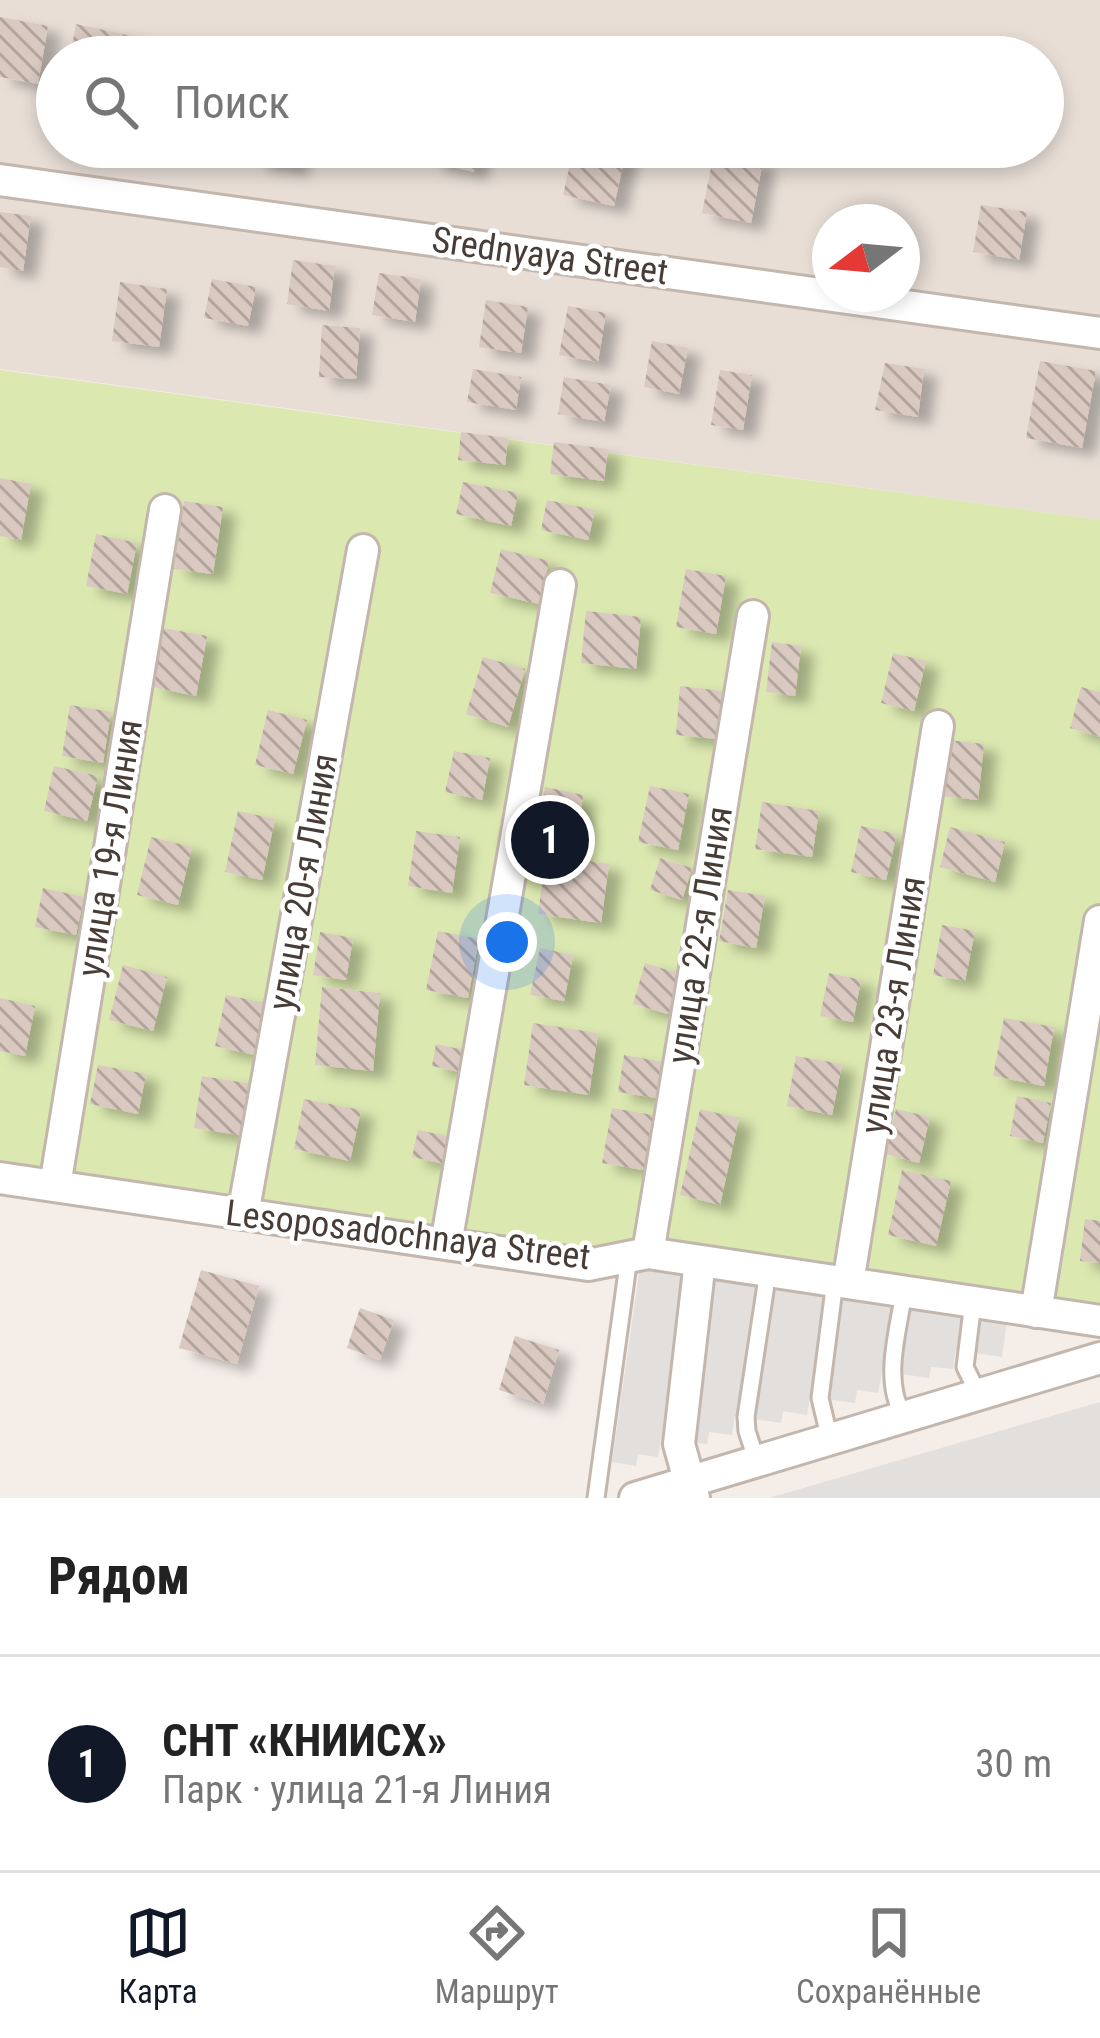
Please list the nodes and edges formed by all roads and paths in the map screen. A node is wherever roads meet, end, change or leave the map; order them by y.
1 (0, 180) edge
2 (1100, 333) edge
3 (165, 510) dead end
4 (362, 550) dead end
5 (560, 585) dead end
6 (752, 616) dead end
7 (938, 726) dead end
8 (1100, 921) edge
9 (0, 1178) edge
10 (55, 1186) junction
11 (243, 1214) junction
12 (446, 1244) junction
13 (638, 1255) junction
14 (700, 1261) junction
15 (767, 1271) junction
16 (842, 1282) junction
17 (904, 1292) junction
18 (973, 1302) junction
19 (1036, 1312) junction
20 (1100, 1322) edge
21 (1100, 1358) edge
22 (979, 1395) junction
23 (904, 1418) junction
24 (830, 1440) junction
25 (757, 1462) junction
26 (692, 1490) edge
27 (596, 1498) edge
28 (635, 1498) edge

1 - 2 street, Srednyaya Street
3 - 10 street, улица 19-я Линия
4 - 11 street, улица 20-я Линия
5 - 12 street
6 - 13 street, улица 22-я Линия
7 - 16 street, улица 23-я Линия
8 - 19 street
9 - 10 street, Lesoposadochnaya Street
10 - 11 street, Lesoposadochnaya Street
11 - 12 street, Lesoposadochnaya Street
12 - 13 street, Lesoposadochnaya Street
13 - 14 street, Lesoposadochnaya Street
13 - 27 lane
14 - 15 street, Lesoposadochnaya Street
14 - 26 street
15 - 16 street, Lesoposadochnaya Street
15 - 25 lane
16 - 17 street, Lesoposadochnaya Street
16 - 24 lane
17 - 18 street, Lesoposadochnaya Street
17 - 23 lane
18 - 19 street, Lesoposadochnaya Street
18 - 22 lane
19 - 20 street, Lesoposadochnaya Street
21 - 22 street
22 - 23 street
23 - 24 street
24 - 25 street
25 - 26 street
26 - 28 street

